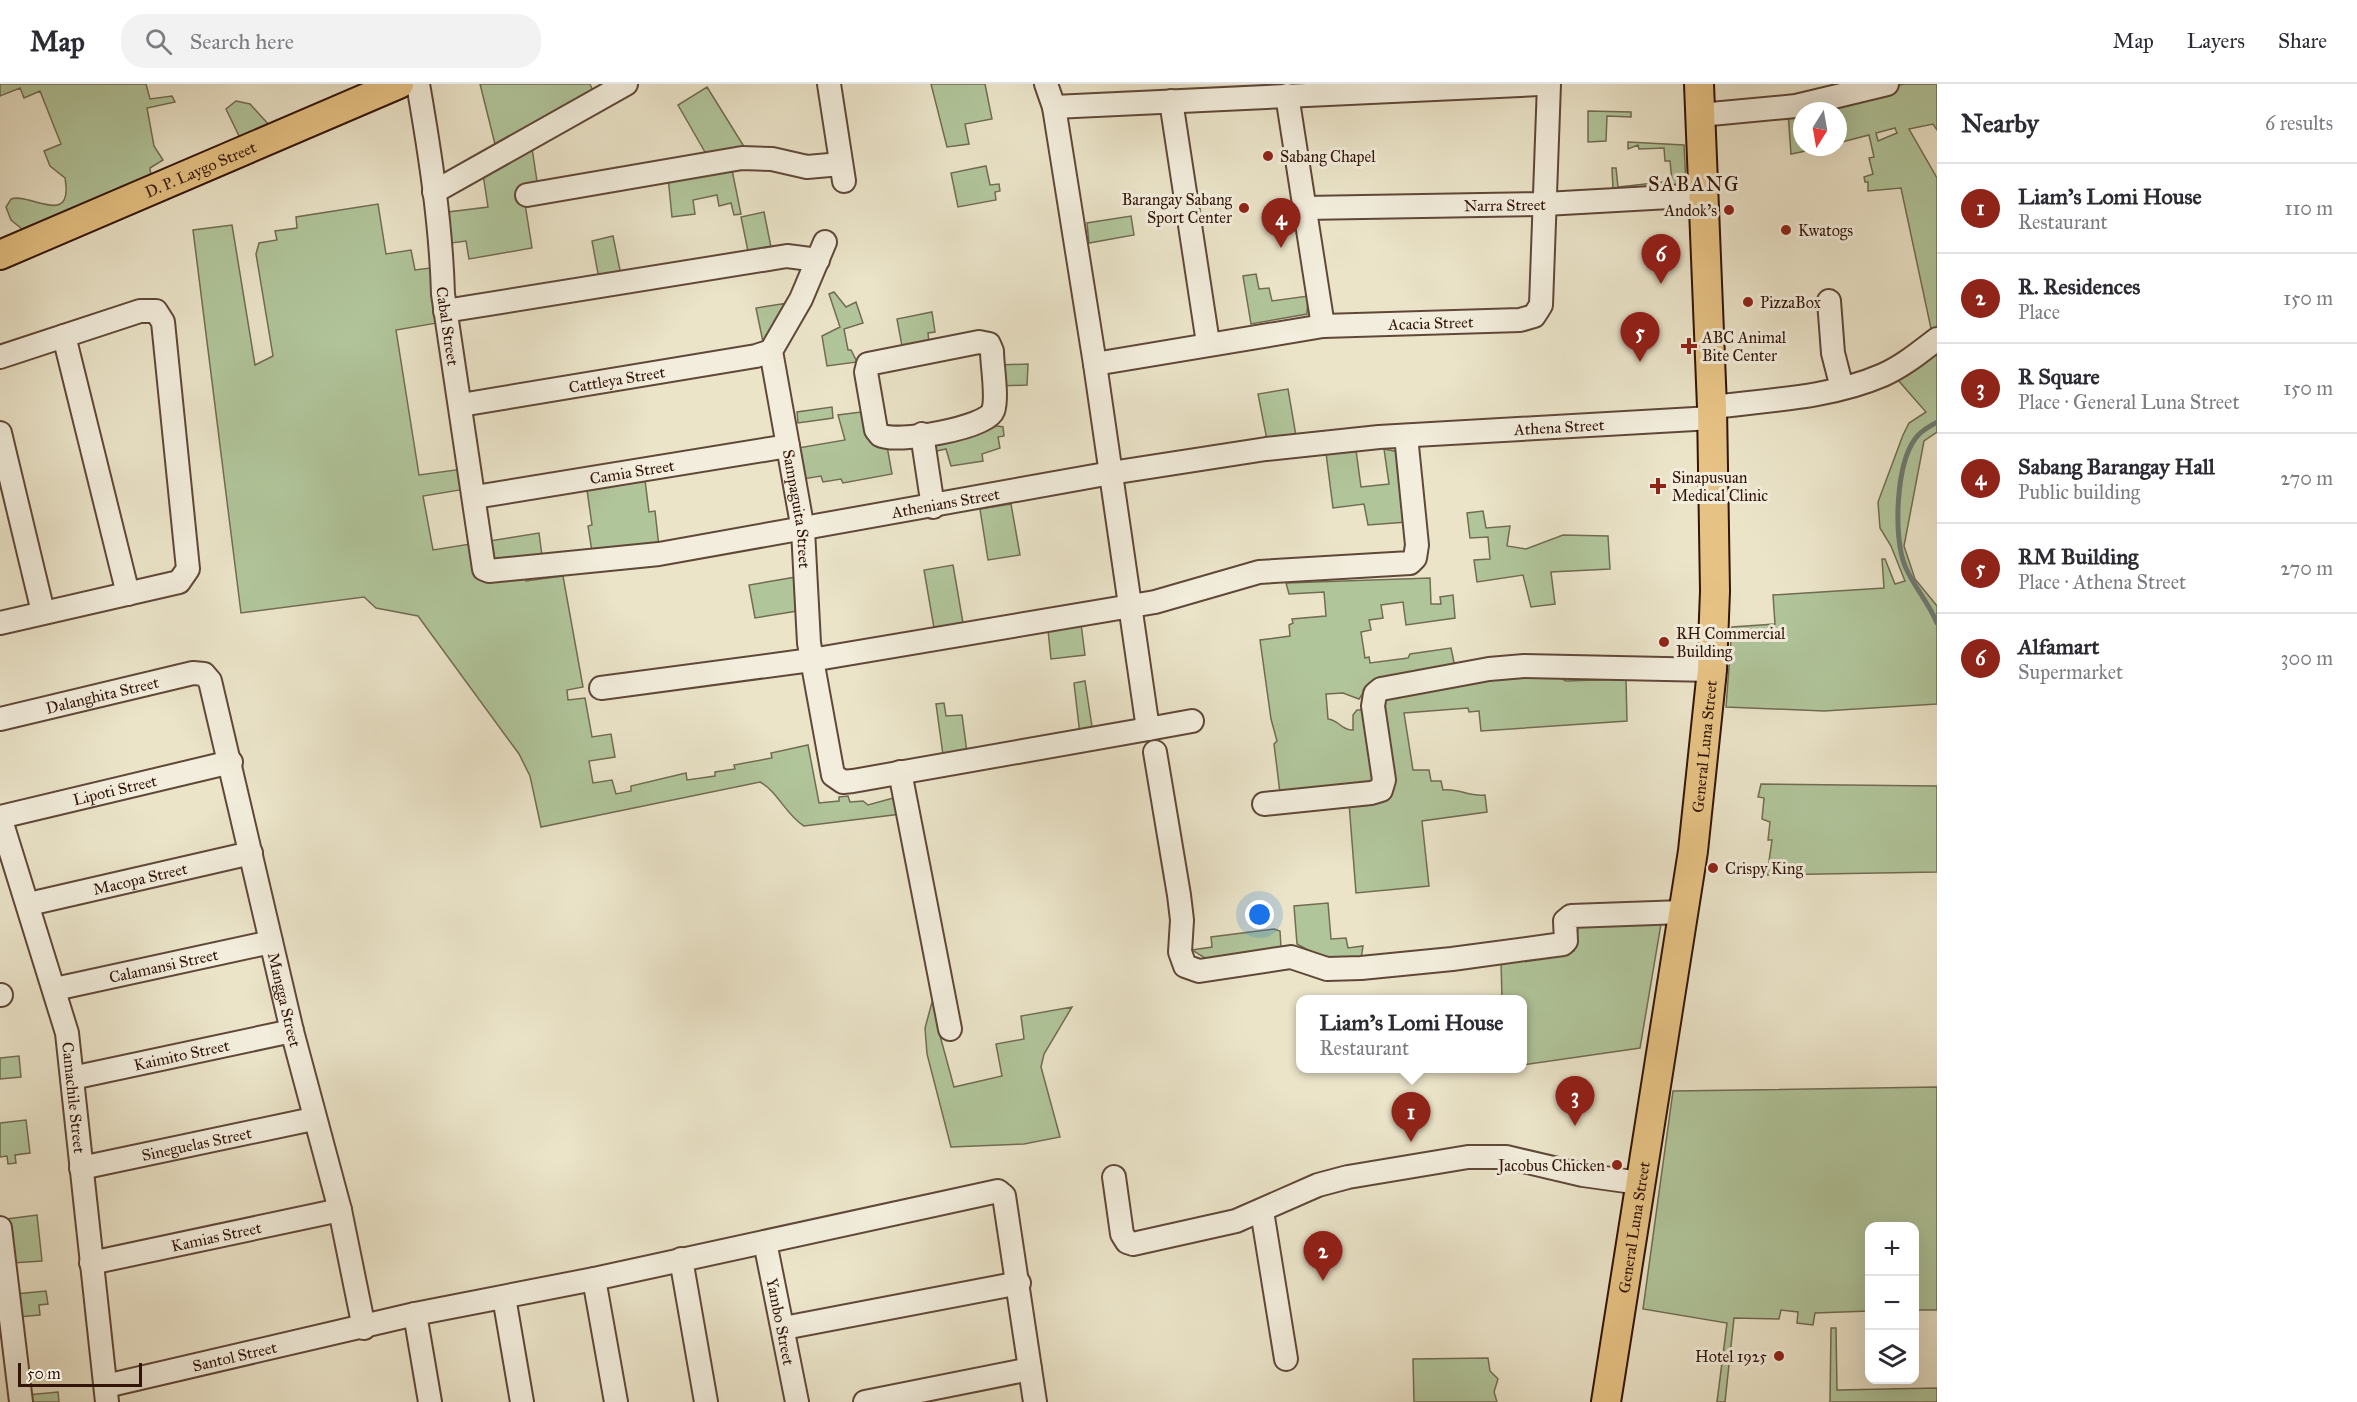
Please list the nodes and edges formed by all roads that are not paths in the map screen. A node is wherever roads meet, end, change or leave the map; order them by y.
1 (399, 84) edge
2 (418, 84) edge
3 (626, 84) edge
4 (829, 84) edge
5 (1046, 84) edge
6 (1539, 84) edge
7 (1549, 84) edge
8 (1699, 84) edge
9 (1887, 84) edge
10 (1287, 95) junction
11 (1171, 101) junction
12 (1054, 107) junction
13 (1700, 115) junction
14 (434, 192) junction
15 (527, 195) dead end
16 (1704, 195) junction
17 (1545, 204) junction
18 (1304, 208) junction
19 (0, 255) edge
20 (1828, 301) dead end
21 (445, 311) junction
22 (1323, 326) junction
23 (64, 336) junction
24 (1937, 339) edge
25 (1208, 343) junction
26 (771, 351) junction
27 (0, 357) edge
28 (1095, 364) junction
29 (1842, 388) junction
30 (461, 405) junction
31 (1712, 413) junction
32 (0, 434) edge
33 (922, 434) junction
34 (1406, 436) junction
35 (788, 446) junction
36 (1111, 473) junction
37 (475, 497) junction
38 (933, 507) junction
39 (803, 530) junction
40 (484, 568) joint
41 (128, 594) junction
42 (1130, 607) junction
43 (43, 612) junction
44 (0, 623) edge
45 (811, 660) junction
46 (1712, 670) junction
47 (204, 674) joint
48 (601, 688) dead end
49 (0, 719) edge
50 (1192, 721) dead end
51 (1148, 729) junction
52 (1155, 752) dead end
53 (231, 762) junction
54 (900, 772) junction
55 (1264, 804) dead end
56 (0, 817) edge
57 (251, 853) junction
58 (29, 904) junction
59 (1683, 912) junction
60 (271, 942) junction
61 (55, 989) junction
62 (950, 1029) dead end
63 (291, 1031) junction
64 (72, 1078) junction
65 (313, 1119) junction
66 (81, 1168) junction
67 (1114, 1177) dead end
68 (1640, 1183) junction
69 (340, 1209) junction
70 (1262, 1211) junction
71 (0, 1228) edge
72 (765, 1242) junction
73 (681, 1259) junction
74 (91, 1263) junction
75 (594, 1279) junction
76 (1019, 1283) junction
77 (504, 1297) junction
78 (415, 1314) junction
79 (364, 1328) junction
80 (784, 1328) junction
81 (1286, 1359) dead end
82 (1030, 1369) junction
83 (106, 1394) edge
84 (21, 1402) edge
85 (430, 1402) edge
86 (522, 1402) edge
87 (616, 1402) edge
88 (706, 1402) edge
89 (797, 1402) edge
90 (865, 1402) edge
91 (1035, 1402) edge
92 (1606, 1402) edge

1 - 19 main road, D. P. Laygo Street
2 - 14 street, Cabal Street
3 - 14 street
4 - 15 street
5 - 12 street
6 - 10 street
7 - 17 street, Acacia Street
8 - 13 main road, General Luna Street
9 - 13 street
10 - 11 street
10 - 18 street
11 - 12 street
11 - 25 street
12 - 28 street
13 - 16 main road, General Luna Street
14 - 21 street, Cabal Street
16 - 17 street, Narra Street
16 - 31 main road, General Luna Street
17 - 18 street, Narra Street
17 - 22 street, Acacia Street
18 - 22 street
20 - 29 street
21 - 26 street
21 - 30 street, Cabal Street
22 - 25 street, Acacia Street
23 - 27 street
23 - 41 street
23 - 41 street
24 - 29 street, Athena Street
25 - 28 street, Acacia Street
26 - 30 street, Cattleya Street
26 - 35 street, Sampaguita Street
28 - 36 street
29 - 31 street, Athena Street
30 - 37 street, Cabal Street
31 - 34 street, Athena Street
31 - 46 main road, General Luna Street
32 - 43 street
33 - 33 street
33 - 38 street
34 - 36 street, Athenians Street
34 - 42 street
35 - 37 street, Camia Street
35 - 39 street, Sampaguita Street
36 - 38 street, Athenians Street
36 - 42 street
37 - 40 street, Cabal Street
38 - 39 street, Athenians Street
39 - 40 street, Athenians Street
39 - 45 street, Sampaguita Street
41 - 43 street
42 - 45 street
42 - 51 street
43 - 44 street
45 - 48 street
45 - 54 street, Sampaguita Street
46 - 55 street
46 - 59 main road, General Luna Street
47 - 49 street, Dalanghita Street
47 - 53 street, Mangga Street
50 - 51 street
51 - 54 street
52 - 59 street
53 - 56 street, Lipoti Street
53 - 57 street, Mangga Street
54 - 62 street
56 - 58 street, Camachile Street
57 - 58 street, Macopa Street
57 - 60 street, Mangga Street
58 - 61 street, Camachile Street
59 - 68 main road, General Luna Street
60 - 61 street, Calamansi Street
60 - 63 street, Mangga Street
61 - 64 street, Camachile Street
63 - 64 street, Kaimito Street
63 - 65 street, Mangga Street
64 - 66 street, Camachile Street
65 - 66 street, Sineguelas Street
65 - 69 street, Mangga Street
66 - 74 street, Camachile Street
67 - 70 street
68 - 70 street
68 - 92 main road, General Luna Street
69 - 74 street, Kamias Street
69 - 79 street, Mangga Street
70 - 81 street
71 - 84 street
72 - 73 street, Santol Street
72 - 76 street, Santol Street
72 - 80 street, Yambo Street
73 - 75 street, Santol Street
73 - 88 street
74 - 83 street, Camachile Street
75 - 77 street, Santol Street
75 - 87 street
76 - 80 street
76 - 82 street
77 - 78 street, Santol Street
77 - 86 street
78 - 79 street, Santol Street
78 - 85 street
79 - 83 street, Santol Street
80 - 89 street, Yambo Street
82 - 90 street
82 - 91 street

